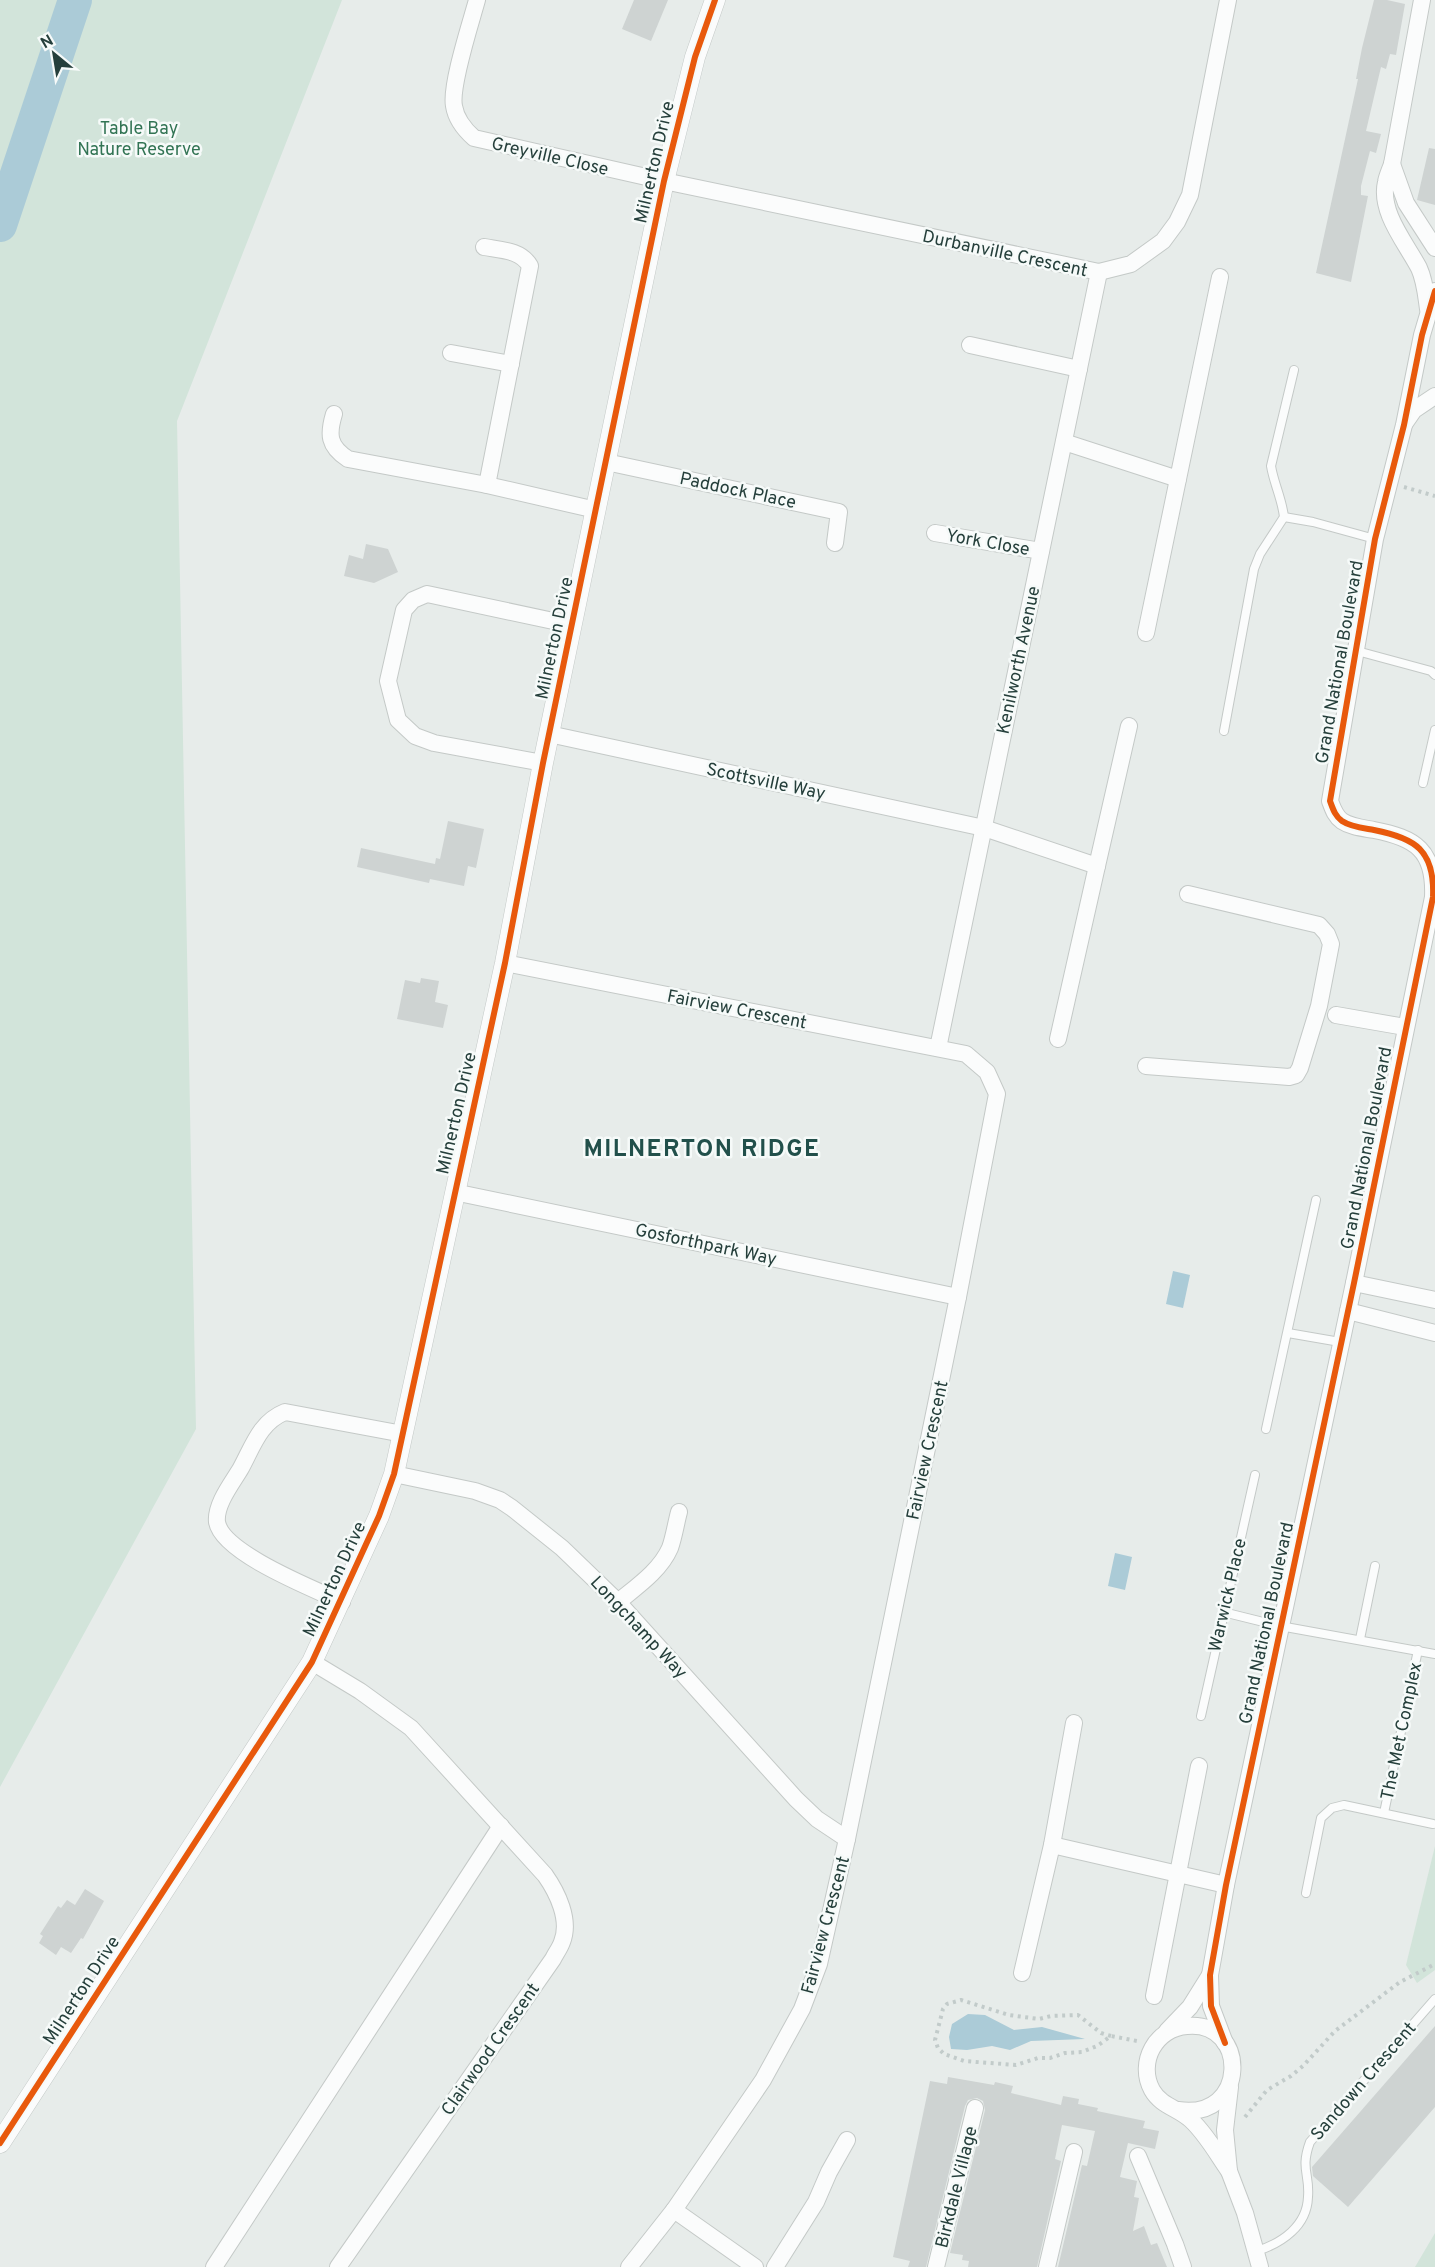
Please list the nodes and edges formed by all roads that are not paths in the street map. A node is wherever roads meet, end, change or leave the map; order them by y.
1 (477, 0) edge
2 (716, 0) edge
3 (1228, 0) edge
4 (1422, 0) edge
5 (1418, 18) junction
6 (1435, 22) edge
7 (1392, 165) junction
8 (664, 181) junction
9 (484, 247) dead end
10 (1435, 248) edge
11 (1099, 272) junction
12 (1220, 278) dead end
13 (1435, 291) edge
14 (1428, 323) edge
15 (970, 345) dead end
16 (451, 352) dead end
17 (511, 364) junction
18 (1079, 369) junction
19 (1294, 370) dead end
20 (1435, 396) edge
21 (334, 414) dead end
22 (1404, 425) junction
23 (1064, 442) junction
24 (606, 462) junction
25 (1178, 479) junction
26 (487, 485) junction
27 (596, 510) junction
28 (1284, 517) junction
29 (935, 533) dead end
30 (1376, 539) junction
31 (835, 543) dead end
32 (1041, 551) junction
33 (572, 625) junction
34 (1146, 633) dead end
35 (1357, 651) junction
36 (1435, 675) edge
37 (1129, 726) dead end
38 (1224, 730) dead end
39 (1435, 730) edge
40 (549, 734) junction
41 (543, 762) junction
42 (1423, 783) dead end
43 (984, 828) junction
44 (1431, 859) edge
45 (1097, 866) junction
46 (1188, 894) dead end
47 (505, 963) junction
48 (1320, 1006) junction
49 (1336, 1015) joint
50 (1405, 1027) junction
51 (1058, 1039) dead end
52 (938, 1048) junction
53 (1146, 1066) dead end
54 (454, 1192) junction
55 (1316, 1200) dead end
56 (1354, 1283) junction
57 (958, 1297) junction
58 (1435, 1300) edge
59 (1347, 1311) junction
60 (1288, 1333) junction
61 (1435, 1333) edge
62 (1340, 1342) junction
63 (1266, 1429) dead end
64 (403, 1434) junction
65 (394, 1474) junction
66 (1255, 1475) dead end
67 (679, 1512) dead end
68 (1375, 1566) dead end
69 (342, 1602) junction
70 (618, 1602) junction
71 (1223, 1612) junction
72 (1280, 1626) junction
73 (1360, 1639) junction
74 (1418, 1650) junction
75 (1435, 1654) edge
76 (312, 1662) junction
77 (1201, 1716) dead end
78 (1074, 1723) dead end
79 (1199, 1766) dead end
80 (1384, 1813) junction
81 (1432, 1824) dead end
82 (501, 1826) junction
83 (848, 1839) junction
84 (1052, 1845) junction
85 (1178, 1875) junction
86 (1226, 1885) junction
87 (1306, 1893) dead end
88 (1022, 1973) dead end
89 (1210, 1975) junction
90 (1154, 1996) dead end
91 (1435, 1999) edge
92 (1165, 2033) junction
93 (1225, 2043) junction
94 (1230, 2085) junction
95 (975, 2108) dead end
96 (1178, 2110) junction
97 (847, 2140) dead end
98 (0, 2143) edge
99 (1074, 2152) dead end
100 (1138, 2156) dead end
101 (1229, 2171) junction
102 (675, 2210) junction
103 (1258, 2259) edge
104 (779, 2260) edge
105 (214, 2267) edge
106 (338, 2267) edge
107 (629, 2267) edge
108 (755, 2267) edge
109 (936, 2267) edge
110 (1047, 2267) edge
111 (1183, 2267) edge

1 - 8 street, Greyville Close
2 - 8 street, Milnerton Drive
3 - 11 street, Durbanville Crescent
4 - 5 street
5 - 6 street
5 - 7 street
7 - 10 street
7 - 14 street
8 - 11 street, Durbanville Crescent
8 - 24 street, Milnerton Drive
9 - 17 street
11 - 18 street, Kenilworth Avenue
12 - 25 street
13 - 14 street
14 - 22 street, Grand National Boulevard
15 - 18 street
16 - 17 street
17 - 26 street
18 - 23 street, Kenilworth Avenue
19 - 28 lane
20 - 22 street, Grand National Boulevard
21 - 26 street
22 - 30 street, Grand National Boulevard
23 - 25 street
23 - 32 street, Kenilworth Avenue
24 - 27 street, Milnerton Drive
24 - 31 street, Paddock Place
25 - 34 street
26 - 27 street
27 - 33 street, Milnerton Drive
28 - 30 lane
28 - 38 lane
29 - 32 street, York Close
30 - 35 street, Grand National Boulevard
32 - 43 street, Kenilworth Avenue
33 - 40 street, Milnerton Drive
33 - 41 street
35 - 36 lane
35 - 44 street, Grand National Boulevard
37 - 45 street
39 - 42 lane
40 - 41 street, Milnerton Drive
40 - 43 street, Scottsville Way
41 - 47 street, Milnerton Drive
43 - 45 street, Scottsville Way
43 - 52 street, Kenilworth Avenue
44 - 50 street, Grand National Boulevard
45 - 51 street
46 - 48 street
47 - 52 street, Fairview Crescent
47 - 54 street, Milnerton Drive
48 - 49 lane
48 - 53 street
49 - 50 street
50 - 56 street, Grand National Boulevard
52 - 57 street, Fairview Crescent
54 - 57 street, Gosforthpark Way
54 - 64 street, Milnerton Drive
55 - 60 lane
56 - 58 street
56 - 59 street, Grand National Boulevard
57 - 83 street, Fairview Crescent
59 - 61 street
59 - 62 street, Grand National Boulevard
60 - 62 lane
60 - 63 lane
62 - 72 street, Grand National Boulevard
64 - 65 street, Milnerton Drive
64 - 69 street
65 - 69 street, Milnerton Drive
65 - 70 street, Longchamp Way
66 - 71 lane, Warwick Place
67 - 70 street
68 - 73 lane
69 - 76 street, Milnerton Drive
70 - 83 street, Longchamp Way
71 - 72 lane, Warwick Place
71 - 77 lane, Warwick Place
72 - 73 lane, Warwick Place
72 - 86 street, Grand National Boulevard
73 - 74 lane, Warwick Place
74 - 75 lane, Warwick Place
74 - 80 lane, The Met Complex
76 - 82 street, Clairwood Crescent
76 - 98 street, Milnerton Drive
78 - 84 street
79 - 85 street
80 - 81 lane
80 - 87 lane
82 - 105 street
82 - 106 street, Clairwood Crescent
83 - 102 street, Fairview Crescent
84 - 85 street
84 - 88 street
85 - 86 street
85 - 90 street
86 - 89 street, Grand National Boulevard
89 - 92 street, Grand National Boulevard
89 - 93 street, Grand National Boulevard
91 - 103 lane, Sandown Crescent
92 - 93 street
92 - 96 street
93 - 94 street
94 - 96 street
94 - 101 street
95 - 109 street, Birkdale Village
96 - 101 street
97 - 104 street
99 - 110 street
100 - 111 street
101 - 103 street
102 - 107 street, Fairview Crescent
102 - 108 street

